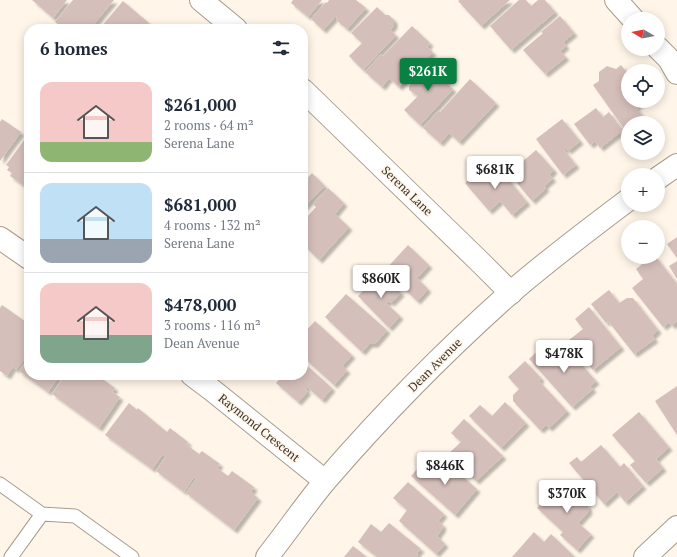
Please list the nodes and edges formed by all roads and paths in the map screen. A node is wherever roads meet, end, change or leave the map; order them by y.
1 (201, 0) edge
2 (616, 0) edge
3 (627, 12) edge
4 (230, 24) edge
5 (665, 56) edge
6 (677, 73) edge
7 (308, 95) edge
8 (677, 164) edge
9 (665, 173) edge
10 (621, 205) edge
11 (0, 238) edge
12 (24, 255) edge
13 (511, 293) junction
14 (199, 380) edge
15 (325, 481) junction
16 (0, 484) edge
17 (42, 514) junction
18 (677, 527) edge
19 (11, 557) edge
20 (132, 557) edge
21 (267, 557) edge
22 (645, 557) edge

1 - 4 street
2 - 3 street
5 - 6 street
7 - 13 street, Serena Lane
8 - 9 street
10 - 13 street, Dean Avenue
11 - 12 street
13 - 15 street, Dean Avenue
14 - 15 street, Raymond Crescent
15 - 21 street, Dean Avenue
16 - 17 lane
17 - 19 lane
17 - 20 lane
18 - 22 street

